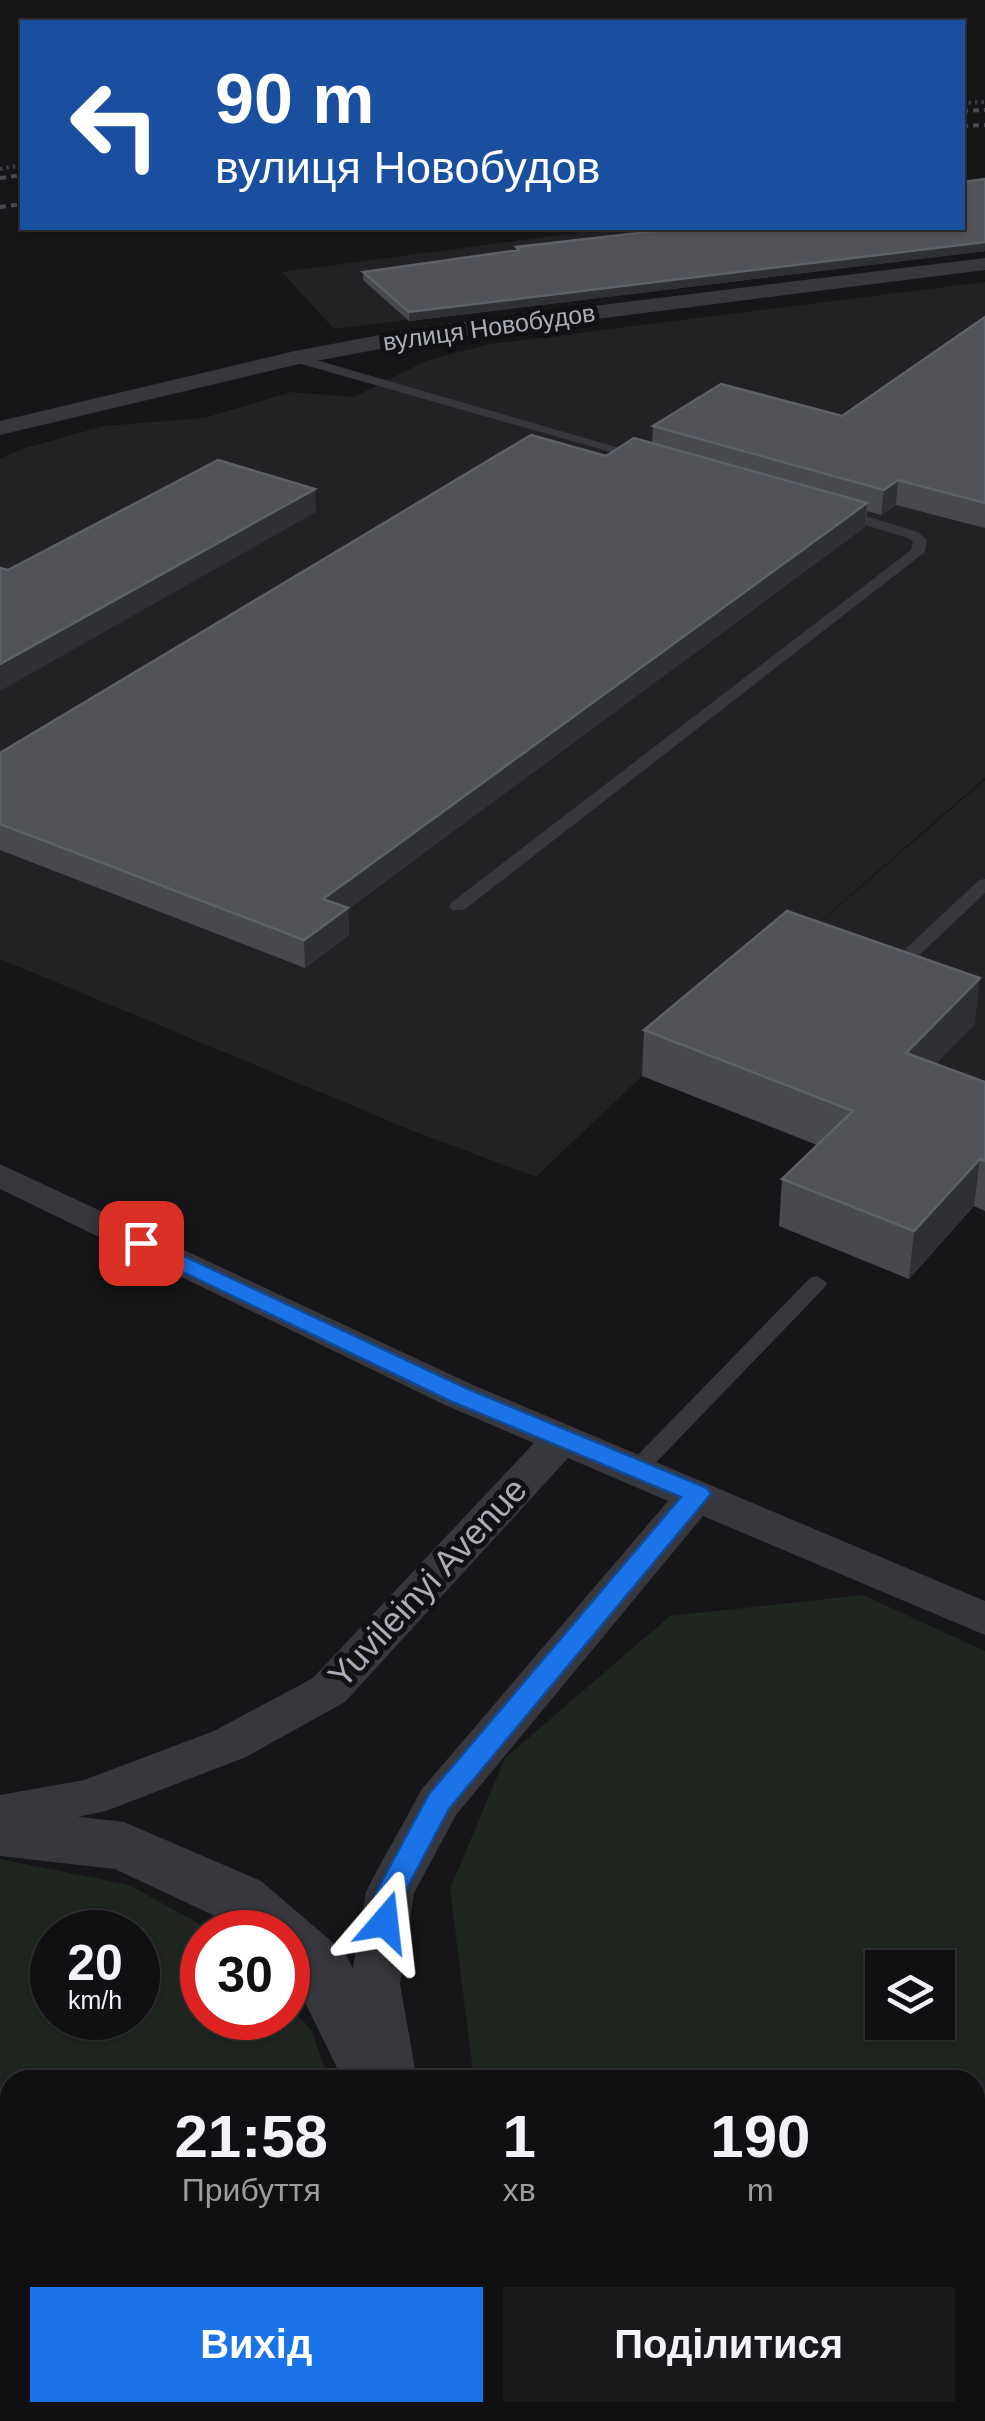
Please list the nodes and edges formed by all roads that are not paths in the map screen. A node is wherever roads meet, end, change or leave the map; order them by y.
1 (985, 264) edge
2 (295, 358) junction
3 (0, 428) edge
4 (656, 460) edge
5 (828, 509) edge
6 (985, 884) edge
7 (458, 906) dead end
8 (903, 961) edge
9 (0, 1175) edge
10 (817, 1283) dead end
11 (563, 1438) junction
12 (637, 1469) junction
13 (698, 1494) junction
14 (979, 1610) edge
15 (0, 1814) edge
16 (0, 1832) edge
17 (252, 1910) edge
18 (310, 1961) edge
19 (371, 2070) edge
20 (389, 2070) edge

1 - 2 street, вулиця Новобудов
2 - 3 street, вулиця Новобудов
2 - 4 lane
5 - 7 lane
6 - 8 lane
9 - 11 street
10 - 12 lane
11 - 12 street
11 - 15 street, Yuvileinyi Avenue
12 - 13 street
13 - 14 street
13 - 20 street
16 - 17 street
18 - 19 street

